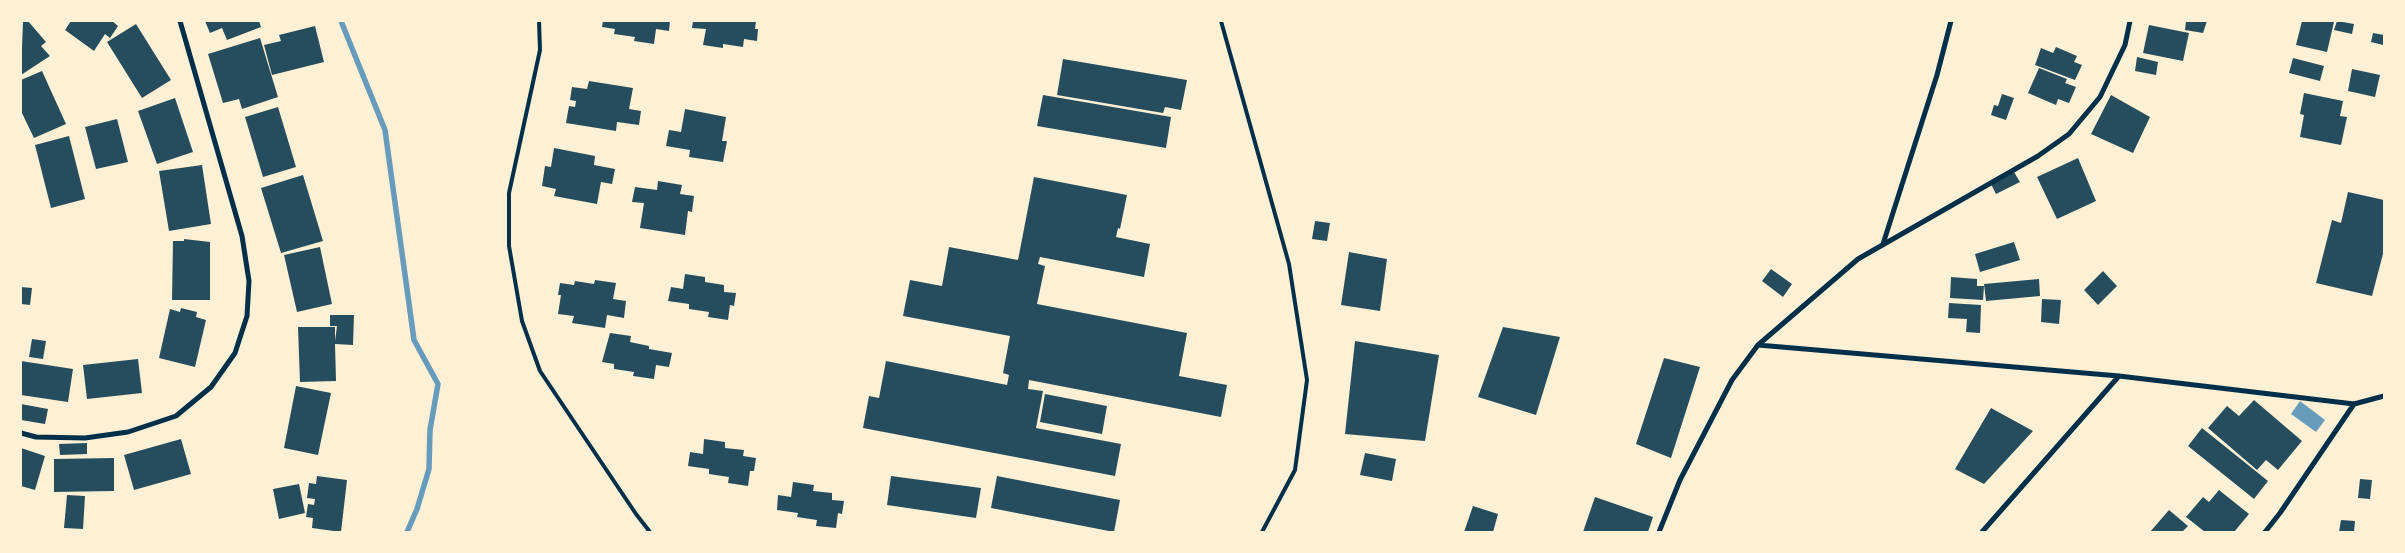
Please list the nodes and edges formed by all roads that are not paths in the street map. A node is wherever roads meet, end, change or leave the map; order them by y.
1 (180, 21) edge
2 (539, 21) edge
3 (1221, 21) edge
4 (1951, 21) edge
5 (2130, 21) edge
6 (1883, 244) junction
7 (1758, 345) junction
8 (2119, 376) junction
9 (2384, 396) edge
10 (2354, 404) junction
11 (21, 433) edge
12 (650, 532) edge
13 (1262, 532) edge
14 (1659, 532) edge
15 (1982, 532) edge
16 (2265, 532) edge

1 - 11 street
2 - 12 lane
3 - 13 lane
4 - 6 street
5 - 6 street
6 - 7 street
7 - 8 street
7 - 14 street
8 - 10 street
8 - 15 street
9 - 10 street
10 - 16 street

